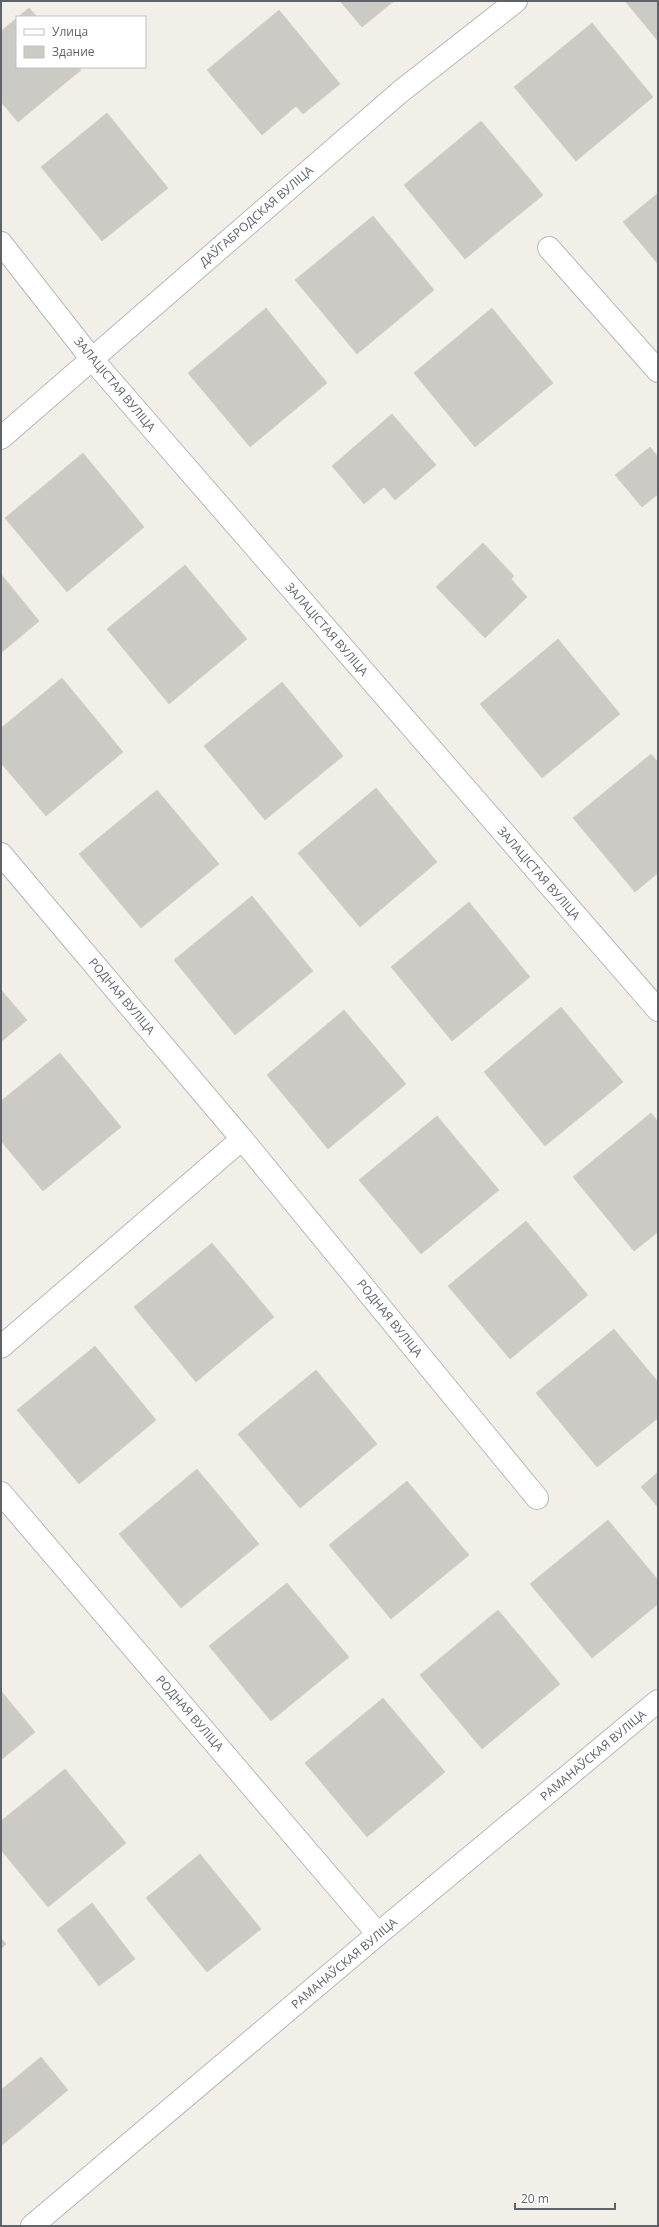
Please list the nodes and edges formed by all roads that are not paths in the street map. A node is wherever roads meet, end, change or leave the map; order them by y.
1 (516, 1) edge
2 (1, 243) edge
3 (549, 248) dead end
4 (91, 358) junction
5 (658, 371) edge
6 (1, 438) edge
7 (1, 854) edge
8 (658, 1010) edge
9 (242, 1139) junction
10 (1, 1347) edge
11 (1, 1493) edge
12 (537, 1498) dead end
13 (658, 1701) edge
14 (378, 1934) junction
15 (32, 2226) edge

1 - 4 street, ДАЎГАБРОДСКАЯ ВУЛІЦА
2 - 4 street, ЗАЛАЦІСТАЯ ВУЛІЦА
3 - 5 street
4 - 6 street, ДАЎГАБРОДСКАЯ ВУЛІЦА
4 - 8 street, ЗАЛАЦІСТАЯ ВУЛІЦА
7 - 9 street, РОДНАЯ ВУЛІЦА
9 - 10 street
9 - 12 street, РОДНАЯ ВУЛІЦА
11 - 14 street, РОДНАЯ ВУЛІЦА
13 - 14 street, РАМАНАЎСКАЯ ВУЛІЦА
14 - 15 street, РАМАНАЎСКАЯ ВУЛІЦА

